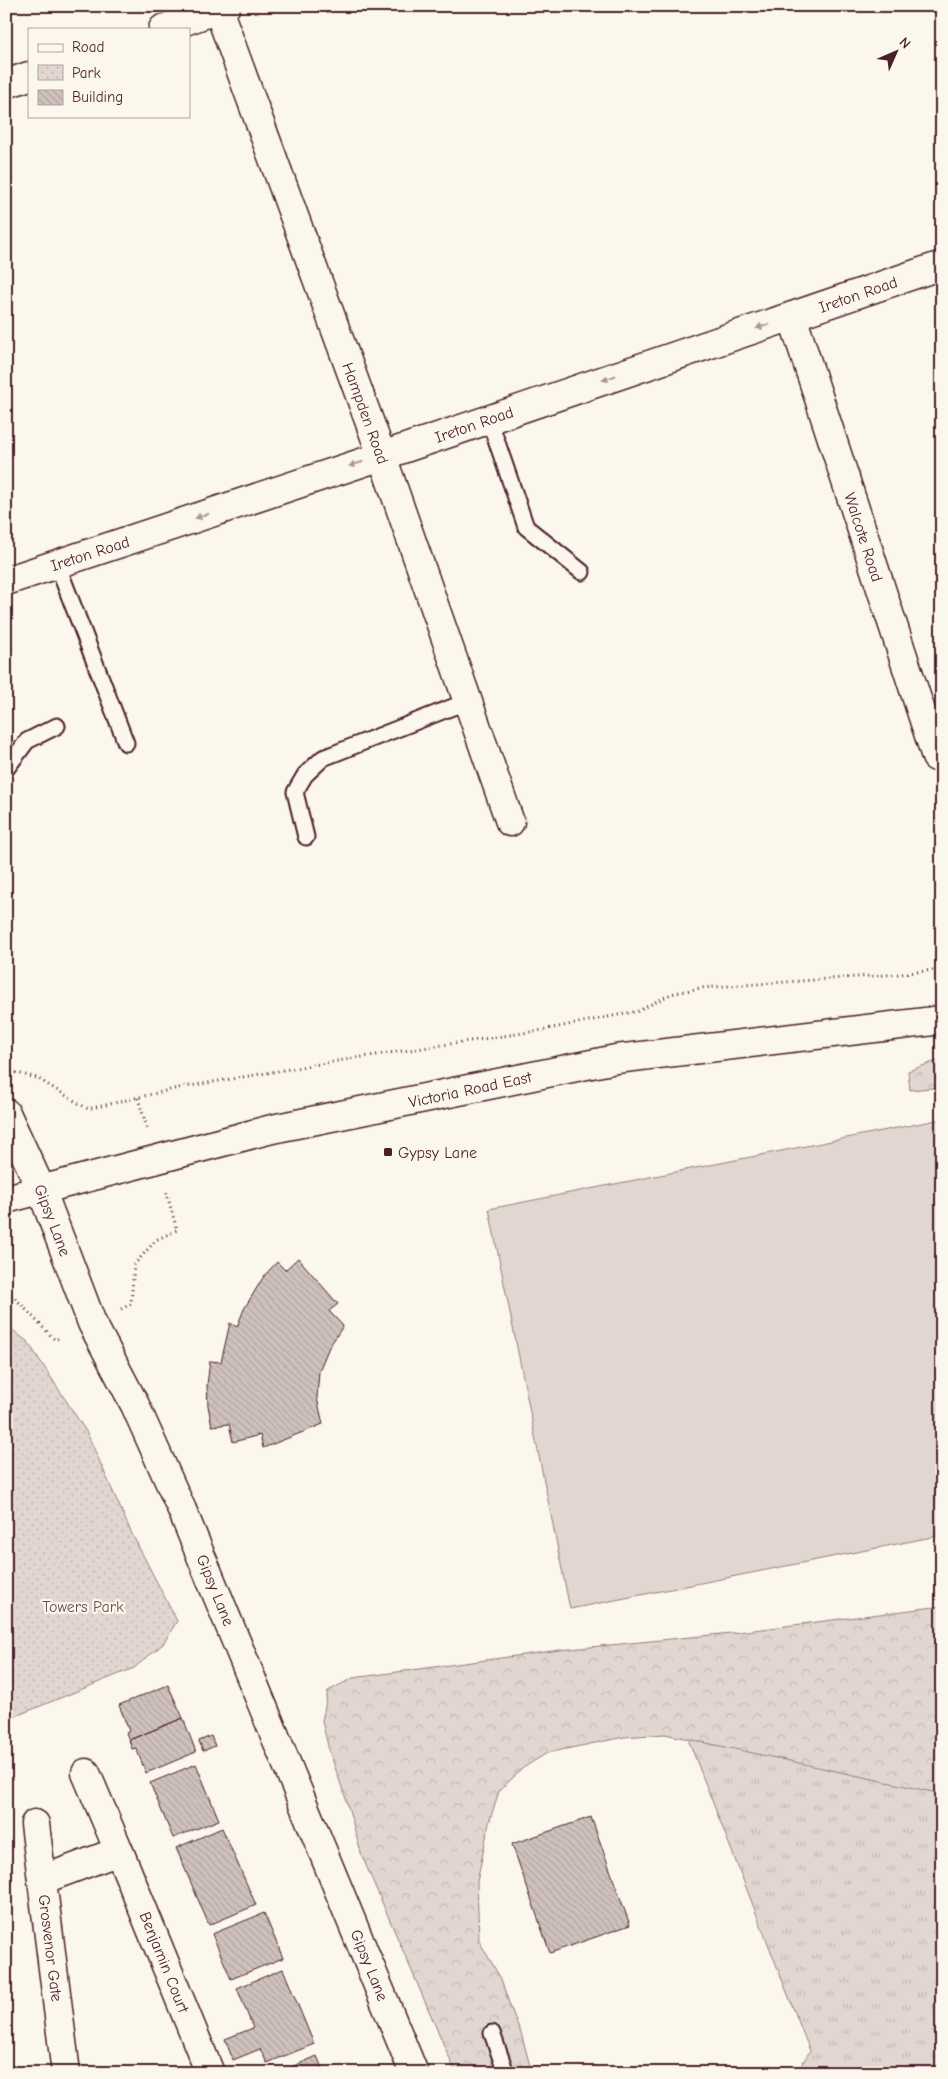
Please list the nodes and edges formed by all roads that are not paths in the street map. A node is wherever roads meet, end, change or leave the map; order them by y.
1 (220, 7) edge
2 (165, 28) edge
3 (28, 76) edge
4 (6, 84) edge
5 (942, 265) edge
6 (792, 316) junction
7 (489, 419) junction
8 (382, 456) junction
9 (57, 564) junction
10 (582, 572) dead end
11 (6, 581) edge
12 (468, 701) junction
13 (57, 726) dead end
14 (126, 743) dead end
15 (936, 758) dead end
16 (6, 769) edge
17 (510, 822) dead end
18 (306, 837) dead end
19 (942, 1020) edge
20 (6, 1113) edge
21 (42, 1189) junction
22 (6, 1198) edge
23 (86, 1773) dead end
24 (35, 1824) dead end
25 (119, 1851) junction
26 (42, 1880) junction
27 (492, 2033) dead end
28 (66, 2073) edge
29 (210, 2073) edge
30 (414, 2073) edge
31 (506, 2073) edge

1 - 2 main road
1 - 8 main road, Hampden Road
3 - 4 main road
5 - 6 main road, Ireton Road
6 -> 7 main road, Ireton Road
6 - 15 main road, Walcote Road
7 - 8 main road, Ireton Road
7 - 10 lane
8 -> 9 main road, Ireton Road
8 - 12 main road, Hampden Road
9 - 11 main road, Ireton Road
9 - 14 lane
12 - 17 main road, Hampden Road
12 - 18 lane
13 - 16 lane
19 - 21 main road, Victoria Road East
20 - 21 main road, Gipsy Lane
21 - 22 main road, Victoria Road East
21 - 30 main road, Gipsy Lane
23 - 25 main road, Benjamin Court
24 - 26 main road, Grosvenor Gate
25 - 26 main road
25 - 29 main road, Benjamin Court
26 - 28 main road, Grosvenor Gate
27 - 31 lane

